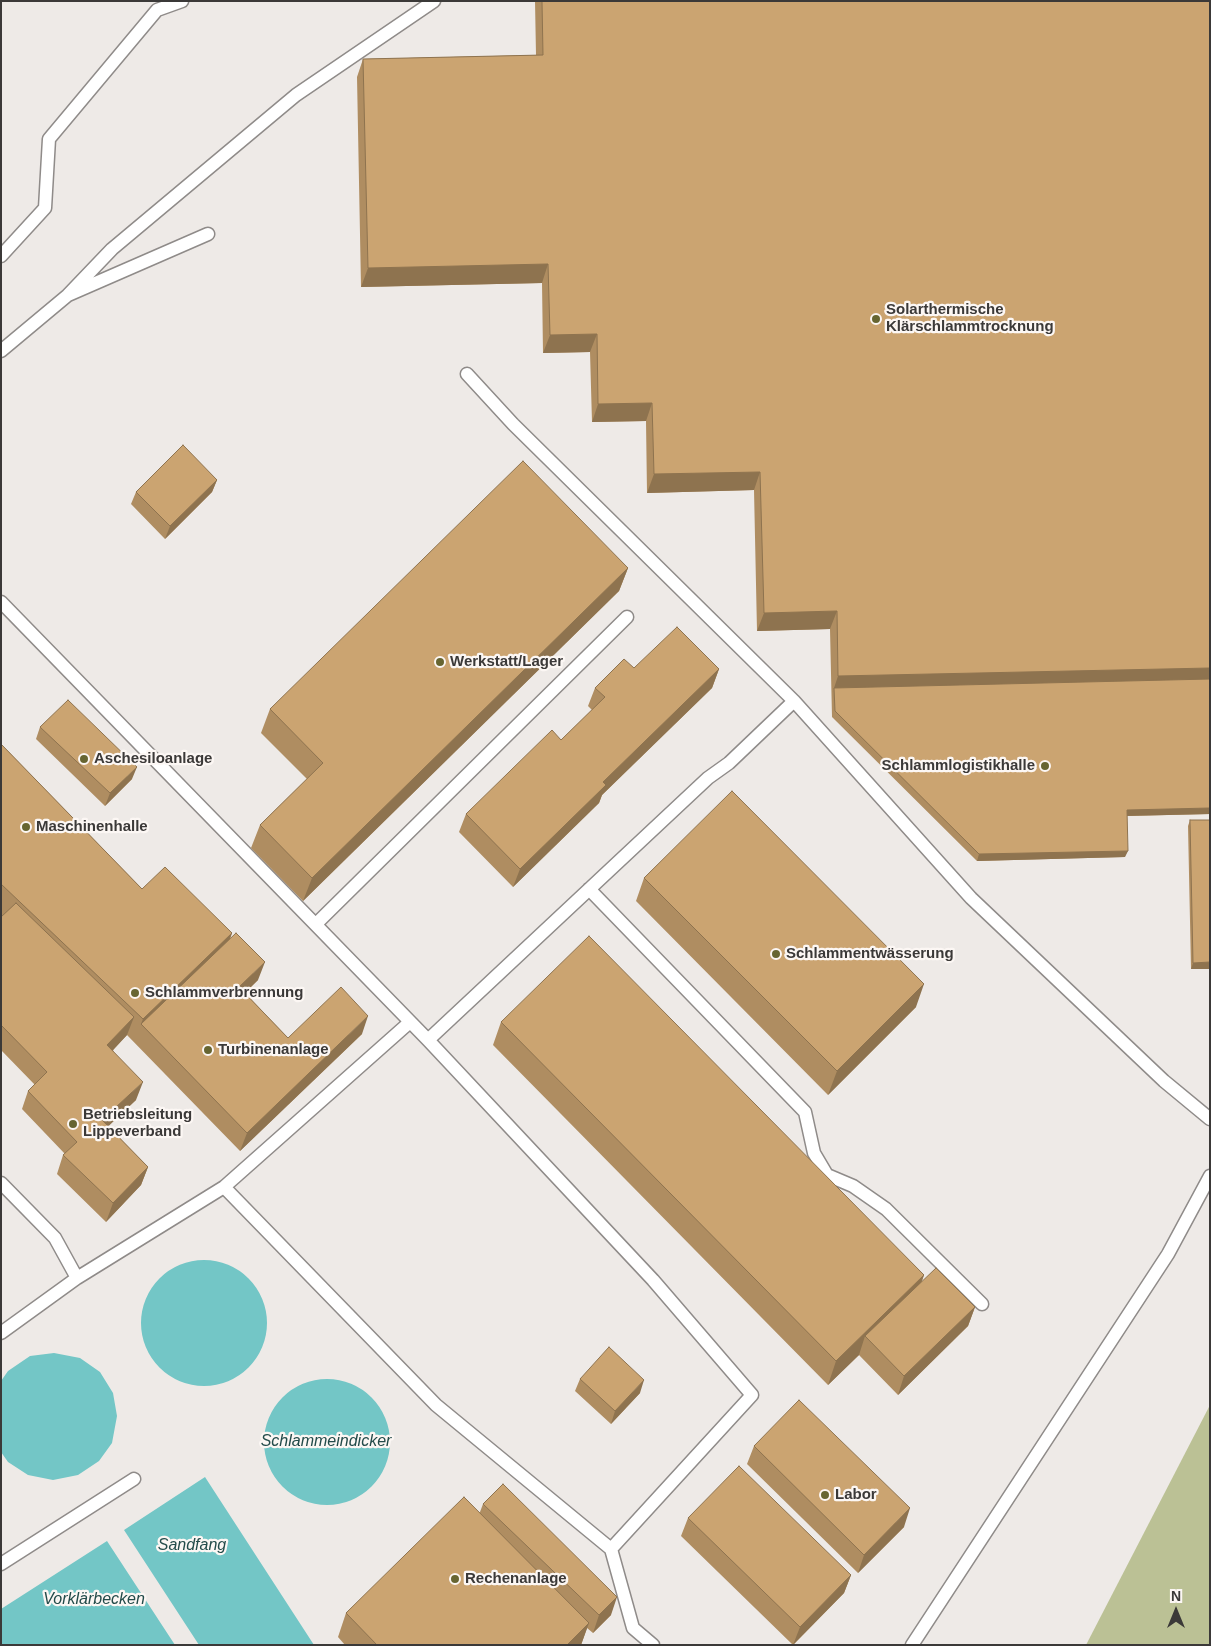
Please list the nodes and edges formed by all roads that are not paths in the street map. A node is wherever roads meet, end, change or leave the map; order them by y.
1 (182, 1) edge
2 (434, 1) edge
3 (208, 234) dead end
4 (1, 256) edge
5 (68, 296) junction
6 (1, 351) edge
7 (467, 374) dead end
8 (1, 602) edge
9 (627, 617) dead end
10 (794, 701) junction
11 (589, 889) junction
12 (316, 924) junction
13 (410, 1022) junction
14 (428, 1040) junction
15 (1210, 1120) edge
16 (1210, 1176) edge
17 (1, 1183) edge
18 (224, 1187) junction
19 (77, 1278) junction
20 (982, 1304) dead end
21 (1, 1333) edge
22 (134, 1479) dead end
23 (611, 1549) junction
24 (1, 1564) edge
25 (638, 1640) edge
26 (653, 1645) edge
27 (912, 1645) edge

1 - 4 lane
2 - 5 lane
3 - 5 lane
5 - 6 lane
7 - 10 lane
8 - 12 lane
9 - 12 lane
10 - 11 lane
10 - 15 lane
11 - 14 lane
11 - 20 lane
12 - 13 lane
13 - 14 lane
13 - 18 lane
14 - 23 lane
16 - 27 lane
17 - 19 lane
18 - 19 lane
18 - 23 lane
19 - 21 lane
22 - 24 lane
23 - 25 lane
25 - 26 lane

